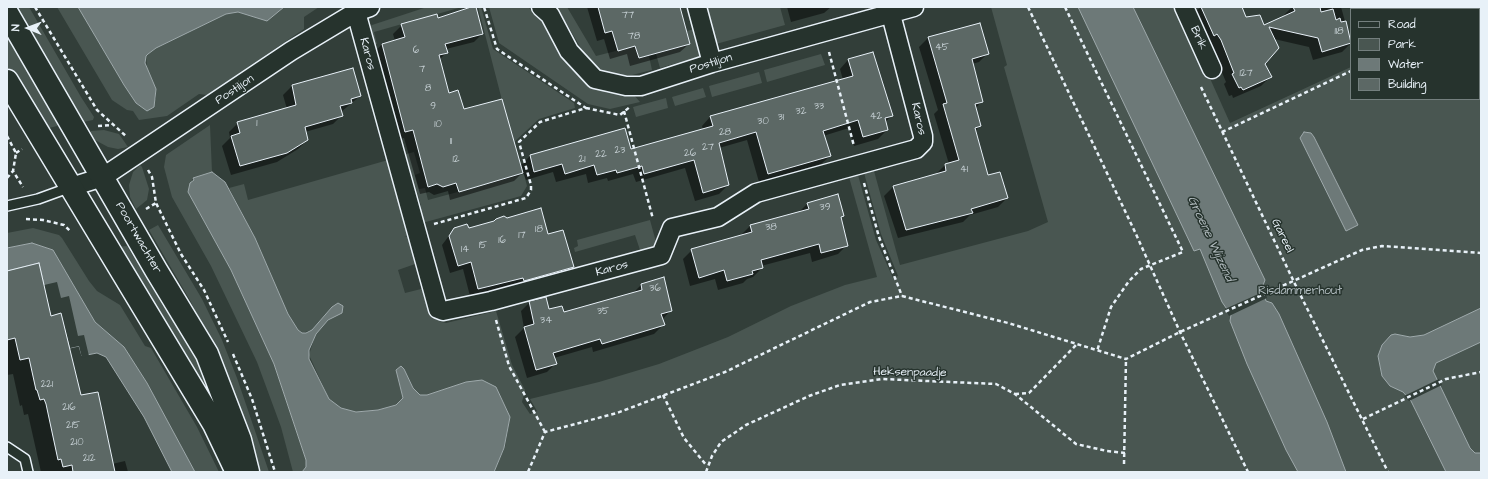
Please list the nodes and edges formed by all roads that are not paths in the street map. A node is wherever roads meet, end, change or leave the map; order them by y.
1 (541, 7) edge
2 (697, 7) edge
3 (914, 7) edge
4 (1184, 7) edge
5 (363, 10) edge
6 (890, 11) edge
7 (7, 13) edge
8 (712, 63) junction
9 (1212, 69) dead end
10 (7, 81) edge
11 (103, 177) junction
12 (71, 187) junction
13 (7, 206) edge
14 (7, 447) edge
15 (28, 472) edge
16 (237, 472) edge
17 (248, 472) edge

1 - 8 street, Postiljon
2 - 8 street
3 - 6 street, Postiljon
4 - 9 street, Brik
5 - 6 street, Karos
5 - 11 street, Postiljon
6 - 8 street, Postiljon
7 - 11 street, Poortwachter
10 - 12 street
11 - 12 street, Postiljon
11 - 17 street, Poortwachter
12 - 13 lane
12 - 16 street
14 - 15 lane

